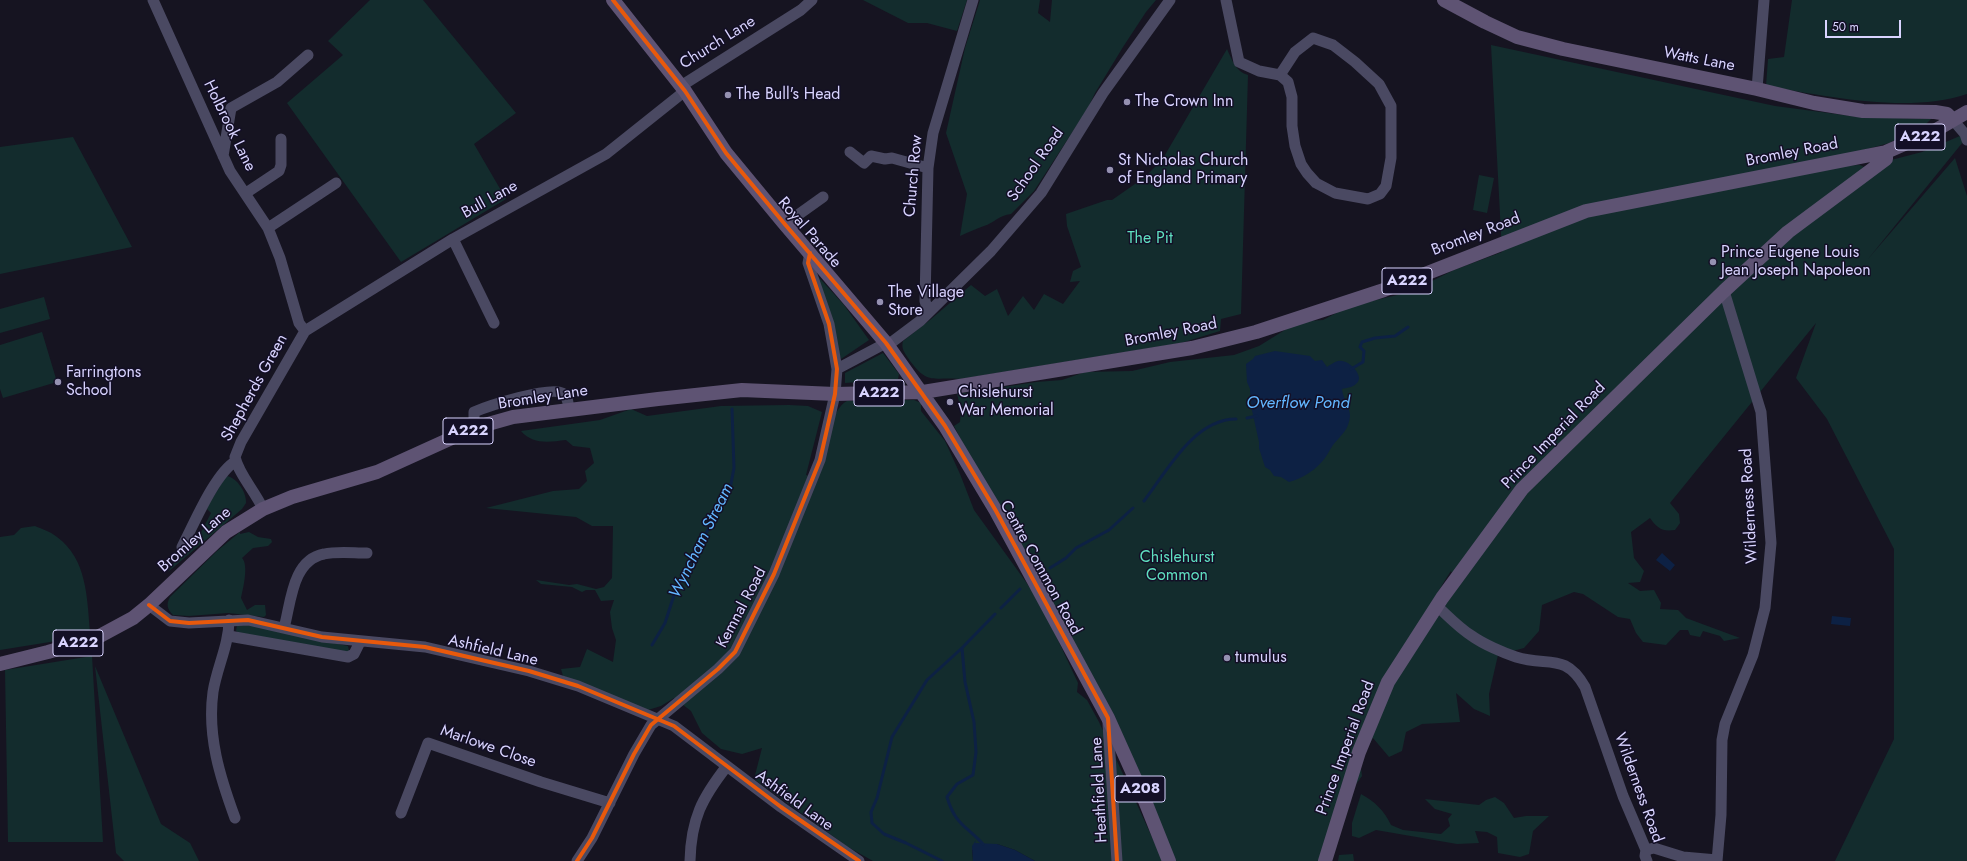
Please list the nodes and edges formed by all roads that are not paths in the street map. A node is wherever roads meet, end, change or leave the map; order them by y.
1 (153, 0) edge
2 (612, 0) edge
3 (812, 0) edge
4 (973, 0) edge
5 (1170, 0) edge
6 (1226, 0) edge
7 (1444, 0) edge
8 (1764, 0) edge
9 (308, 55) dead end
10 (1280, 75) junction
11 (683, 88) junction
12 (1757, 89) junction
13 (1967, 112) edge
14 (1953, 120) junction
15 (281, 139) dead end
16 (1967, 140) edge
17 (850, 152) dead end
18 (1886, 152) junction
19 (223, 156) junction
20 (928, 168) junction
21 (336, 183) dead end
22 (246, 193) junction
23 (824, 197) dead end
24 (268, 228) junction
25 (788, 229) junction
26 (453, 239) junction
27 (810, 253) junction
28 (1724, 291) junction
29 (928, 311) junction
30 (494, 323) dead end
31 (305, 331) junction
32 (887, 344) junction
33 (837, 369) junction
34 (923, 392) junction
35 (835, 394) junction
36 (569, 409) junction
37 (474, 428) junction
38 (236, 461) junction
39 (262, 509) junction
40 (182, 547) dead end
41 (367, 553) dead end
42 (149, 605) junction
43 (1437, 606) junction
44 (229, 620) junction
45 (284, 628) junction
46 (229, 636) junction
47 (360, 642) junction
48 (0, 664) edge
49 (1108, 718) junction
50 (658, 719) junction
51 (727, 766) junction
52 (610, 803) junction
53 (401, 813) dead end
54 (235, 818) dead end
55 (1646, 855) edge
56 (577, 861) edge
57 (690, 861) edge
58 (859, 861) edge
59 (1117, 861) edge
60 (1169, 861) edge
61 (1325, 861) edge
62 (1717, 861) edge

1 - 19 street, Holbrook Lane
2 - 11 main road, A208
3 - 11 street, Church Lane
4 - 20 street, Church Row
5 - 29 street, School Road
6 - 10 street
7 - 12 main road, Watts Lane
8 - 12 street
9 - 19 street
10 - 10 street
11 - 25 main road, Royal Parade / A208
11 - 26 street, Bull Lane
12 - 14 main road, Watts Lane
13 - 14 main road, Bromley Road / A222
14 - 16 street
14 - 18 main road, Bromley Road / A222
15 - 22 street
17 - 20 street
18 - 28 main road, Prince Imperial Road
18 - 34 main road, Bromley Road / A222
19 - 22 street, Holbrook Lane
20 - 29 street, Church Row
21 - 24 street
22 - 24 street, Holbrook Lane
23 - 25 street
24 - 31 street, Holbrook Lane
25 - 27 main road, Royal Parade / A208
26 - 30 street
26 - 31 street, Bull Lane
27 - 32 main road, Royal Parade / A208
27 - 33 street, Kemnal Road
28 - 43 main road, Prince Imperial Road
28 - 62 street, Wilderness Road
29 - 32 street, School Road
31 - 38 street, Shepherds Green
32 - 33 street, School Road
32 - 34 main road, Royal Parade / A208
33 - 35 street, Kemnal Road
34 - 35 main road, Bromley Lane / A222
34 - 49 main road, Centre Common Road / A208
35 - 36 main road, Bromley Lane / A222
35 - 50 street, Kemnal Road
36 - 37 main road, Bromley Lane / A222
36 - 37 street
37 - 39 main road, Bromley Lane / A222
38 - 39 street, Shepherds Green
38 - 40 street, Shepherds Green
39 - 42 main road, Bromley Lane / A222
41 - 45 street
42 - 44 street, Ashfield Lane
42 - 48 main road, A222
43 - 55 street, Wilderness Road
43 - 61 main road, Prince Imperial Road
44 - 45 street, Ashfield Lane
44 - 46 street
45 - 47 street, Ashfield Lane
46 - 47 street
46 - 54 street
47 - 50 street, Ashfield Lane
49 - 59 street, Heathfield Lane
49 - 60 main road, Centre Common Road / A208
50 - 51 street, Ashfield Lane
50 - 52 street, Kemnal Road
51 - 57 street
51 - 58 street, Ashfield Lane
52 - 53 street, Marlowe Close
52 - 56 street, Kemnal Road
55 - 62 street

